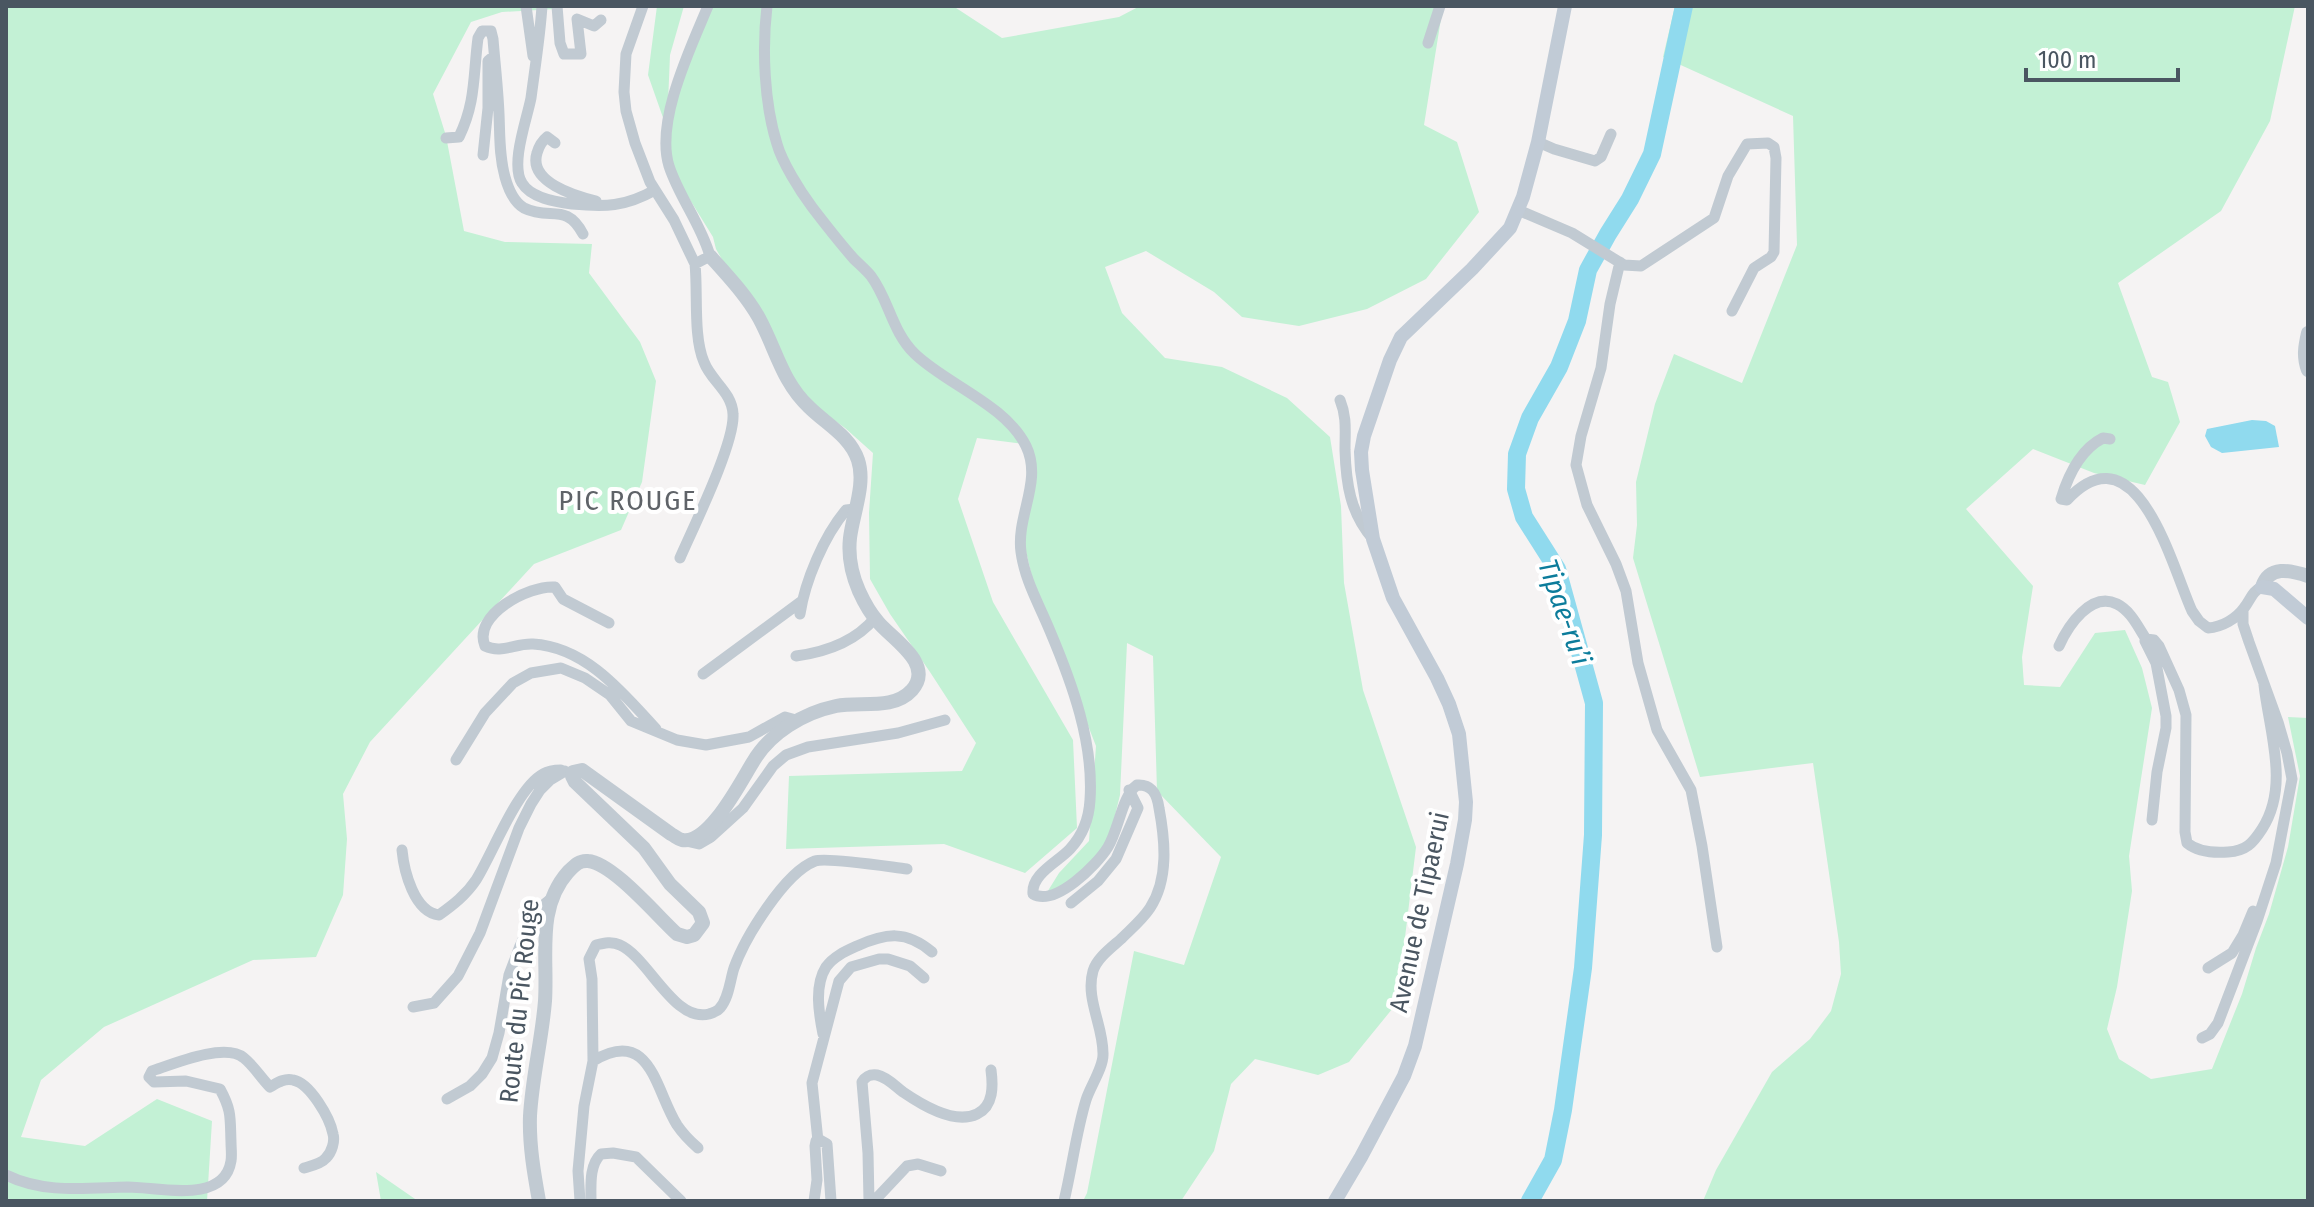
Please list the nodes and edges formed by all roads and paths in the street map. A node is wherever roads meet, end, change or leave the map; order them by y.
1 (526, 6) edge
2 (542, 6) edge
3 (557, 6) edge
4 (643, 6) edge
5 (708, 6) edge
6 (767, 6) edge
7 (1440, 6) edge
8 (1565, 6) edge
9 (601, 20) dead end
10 (1428, 43) dead end
11 (494, 56) junction
12 (535, 65) junction
13 (1611, 134) dead end
14 (446, 138) dead end
15 (1538, 142) junction
16 (555, 143) dead end
17 (483, 155) dead end
18 (655, 190) junction
19 (517, 202) junction
20 (563, 203) junction
21 (612, 205) junction
22 (1518, 210) junction
23 (583, 234) dead end
24 (710, 256) junction
25 (1616, 260) junction
26 (695, 264) junction
27 (1732, 311) dead end
28 (2308, 333) edge
29 (2308, 370) edge
30 (1340, 400) dead end
31 (2110, 439) dead end
32 (855, 509) junction
33 (1373, 539) junction
34 (680, 558) dead end
35 (2308, 576) edge
36 (2262, 587) junction
37 (2243, 611) junction
38 (875, 618) junction
39 (2308, 618) edge
40 (609, 623) dead end
41 (2146, 639) junction
42 (2059, 646) dead end
43 (796, 656) dead end
44 (703, 674) dead end
45 (2264, 685) junction
46 (796, 720) junction
47 (945, 720) dead end
48 (659, 732) junction
49 (456, 760) dead end
50 (569, 772) junction
51 (1129, 790) junction
52 (2152, 820) dead end
53 (2285, 822) junction
54 (682, 840) junction
55 (402, 850) dead end
56 (907, 869) dead end
57 (552, 898) junction
58 (1071, 903) dead end
59 (1717, 947) dead end
60 (932, 952) dead end
61 (2208, 968) dead end
62 (924, 978) dead end
63 (413, 1007) dead end
64 (2202, 1038) dead end
65 (824, 1039) junction
66 (593, 1061) junction
67 (991, 1070) dead end
68 (447, 1099) dead end
69 (818, 1141) junction
70 (698, 1148) dead end
71 (304, 1168) dead end
72 (941, 1171) dead end
73 (6, 1175) edge
74 (539, 1201) edge
75 (580, 1201) edge
76 (591, 1201) edge
77 (681, 1201) edge
78 (814, 1201) edge
79 (831, 1201) edge
80 (872, 1201) edge
81 (1064, 1201) edge
82 (1335, 1201) edge

1 - 12 street
2 - 12 street
3 - 9 street
4 - 18 street
5 - 24 street
6 - 51 street
7 - 10 street
8 - 15 main road, Avenue de Tipaerui
11 - 14 street
11 - 17 street
11 - 19 street
12 - 20 street
13 - 15 street
15 - 22 main road, Avenue de Tipaerui
16 - 21 street
18 - 21 street
18 - 26 street
19 - 20 street
19 - 23 street
20 - 21 street
22 - 25 street
22 - 33 main road, Avenue de Tipaerui
24 - 26 street
24 - 32 street
25 - 27 street
25 - 59 street
26 - 34 street
28 - 29 street
30 - 33 street
31 - 37 street
32 - 38 street
32 - 44 street
33 - 82 main road, Avenue de Tipaerui
35 - 36 street
36 - 37 street
36 - 39 main road
37 - 45 street
38 - 43 street
38 - 46 street
40 - 48 street
41 - 42 street
41 - 45 street
41 - 52 street
45 - 53 street
46 - 48 street
46 - 54 street
47 - 54 street
48 - 49 street
50 - 54 street
50 - 55 street
50 - 57 street, Route du Pic Rouge
50 - 63 street
51 - 58 street
51 - 81 street
53 - 61 street
53 - 64 street
56 - 66 street
57 - 68 street
57 - 74 street, Route du Pic Rouge
60 - 65 street
62 - 65 street
65 - 69 street
66 - 70 street
66 - 75 street
67 - 80 street
69 - 78 street
69 - 79 street
71 - 73 street
72 - 80 street
76 - 77 street

